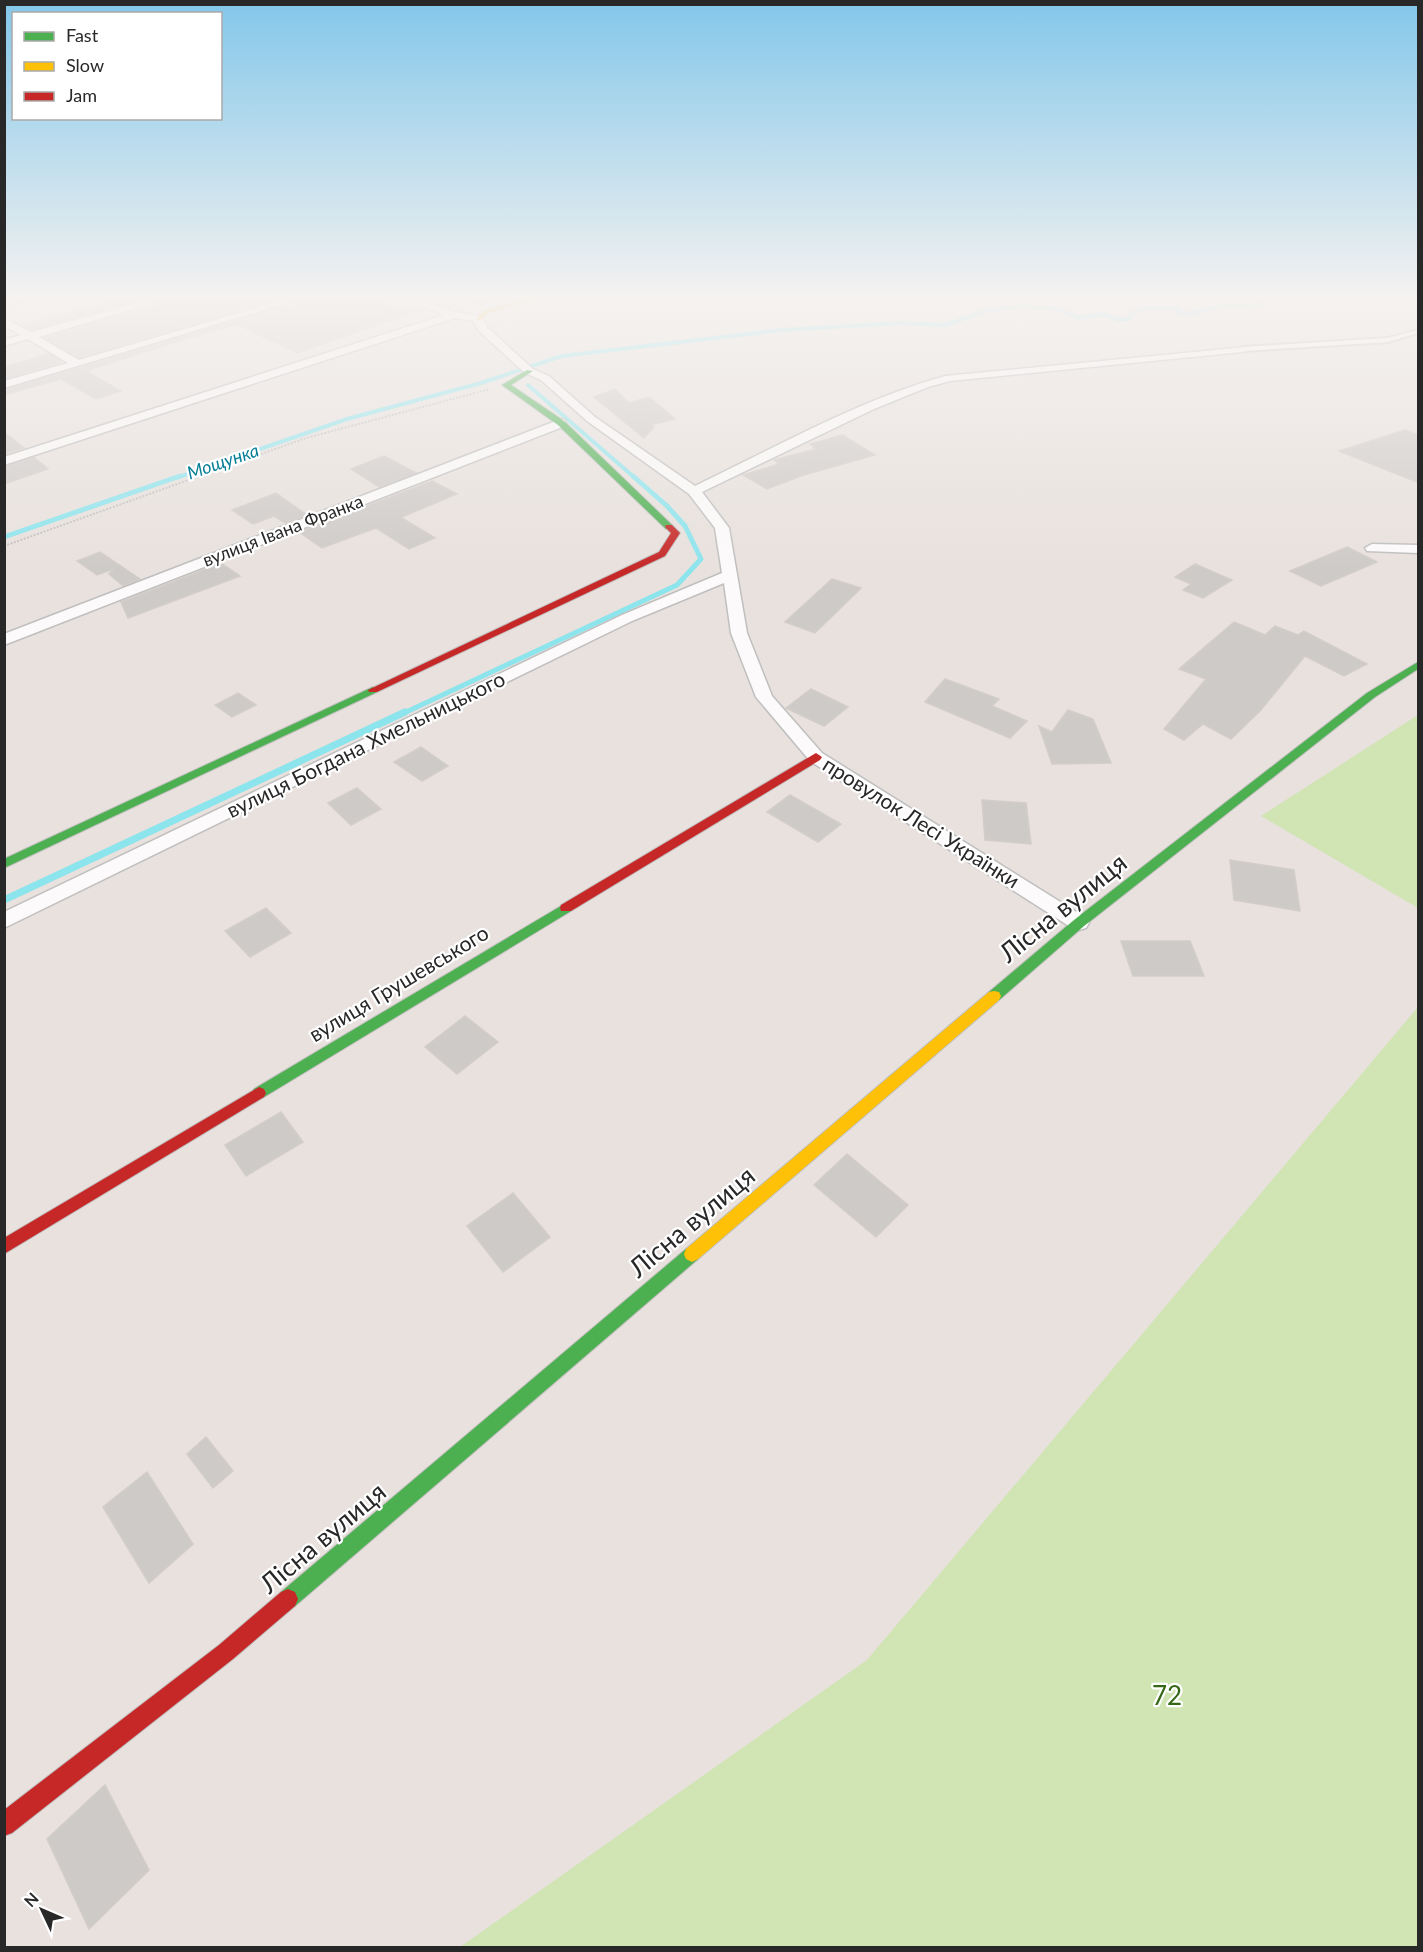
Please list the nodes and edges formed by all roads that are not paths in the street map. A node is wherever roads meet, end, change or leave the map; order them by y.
1 (229, 388) edge
2 (510, 388) edge
3 (556, 388) edge
4 (916, 388) edge
5 (561, 423) junction
6 (4, 461) edge
7 (694, 491) junction
8 (1372, 548) dead end
9 (1419, 549) edge
10 (730, 575) junction
11 (4, 639) edge
12 (1419, 665) edge
13 (816, 757) junction
14 (4, 864) edge
15 (4, 921) edge
16 (1079, 923) junction
17 (4, 1247) edge
18 (4, 1825) edge

1 - 6 street
2 - 5 street
3 - 7 street, провулок Лесі Українки
4 - 7 street
5 - 11 street, вулиця Івана Франка
5 - 14 street
7 - 10 street, провулок Лесі Українки
8 - 9 street
10 - 13 street, провулок Лесі Українки
10 - 15 street, вулиця Богдана Хмельницького
12 - 16 street, Лісна вулиця
13 - 16 street, провулок Лесі Українки
13 - 17 street, вулиця Грушевського
16 - 18 street, Лісна вулиця

